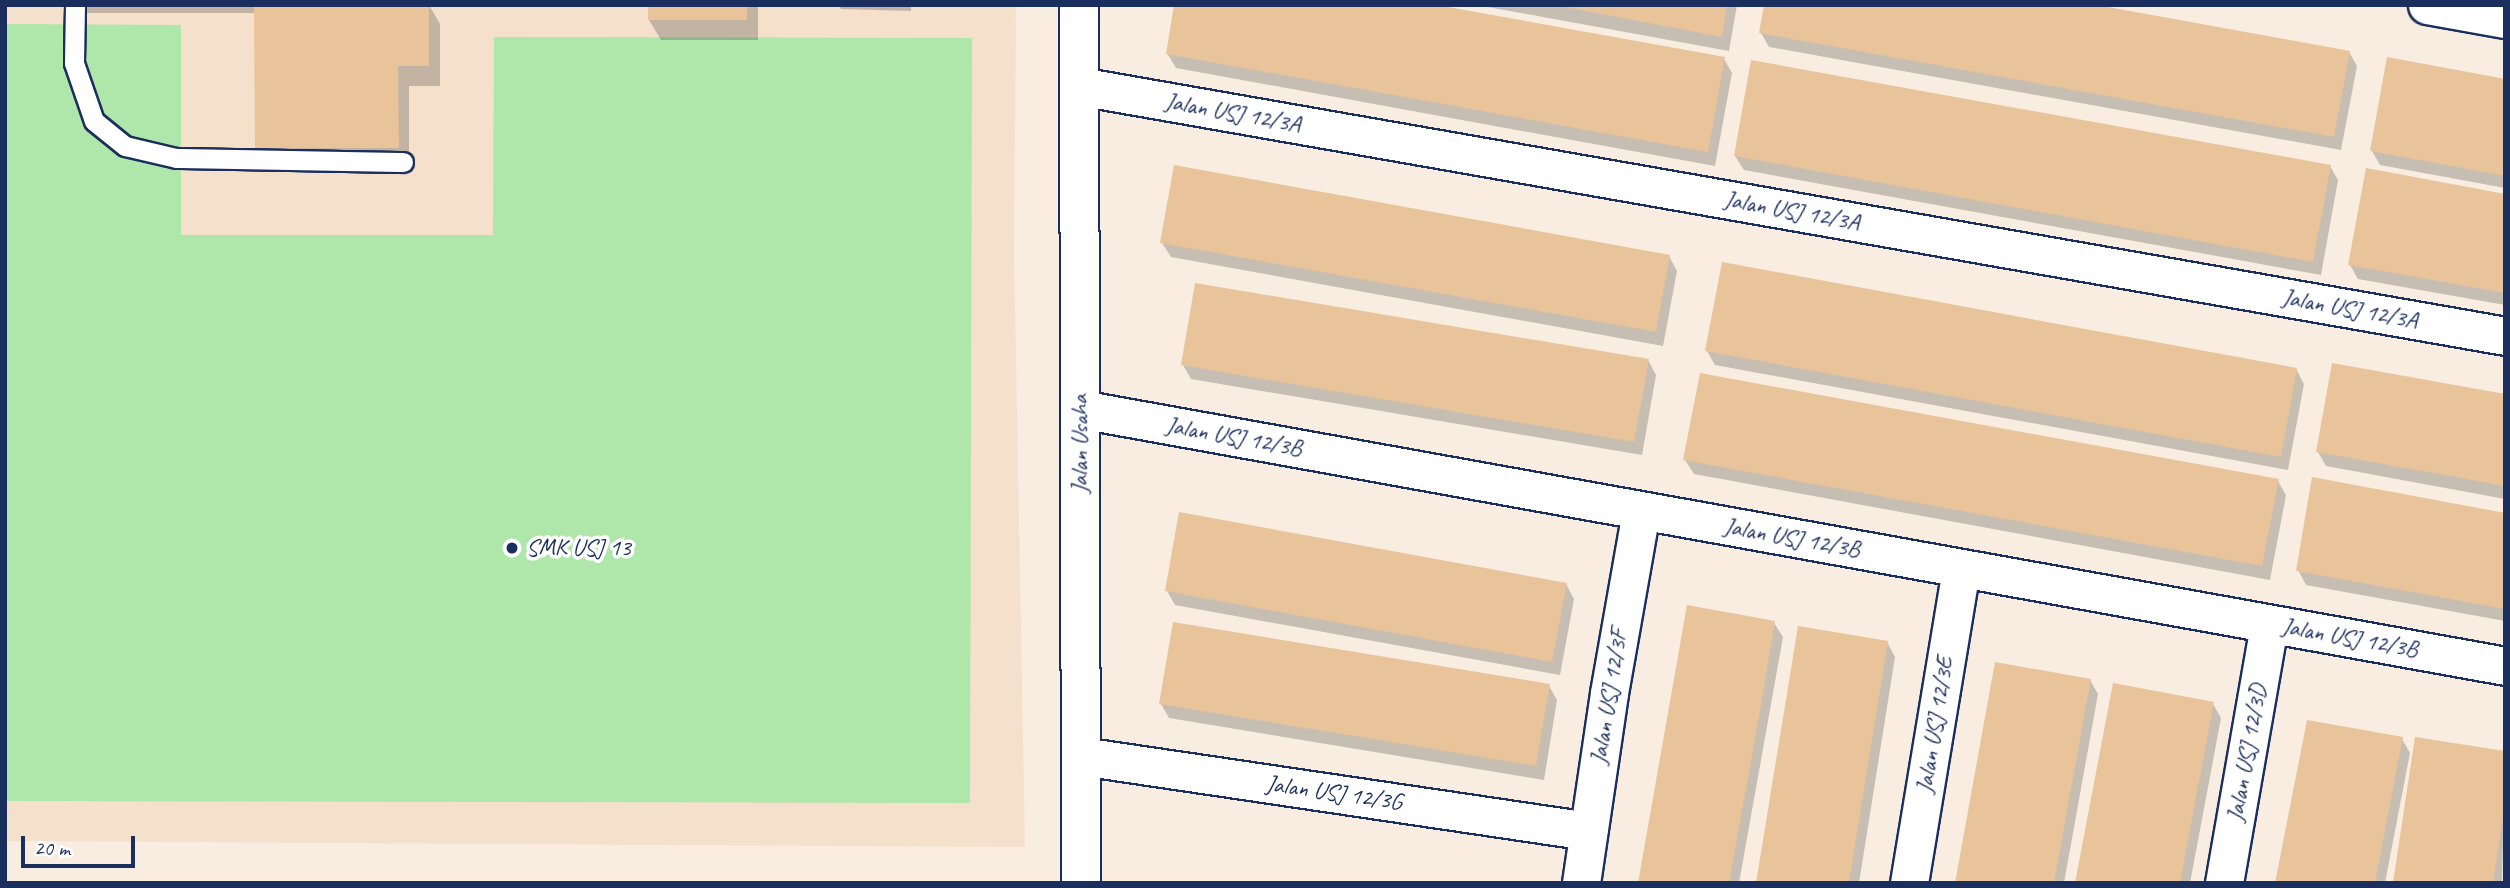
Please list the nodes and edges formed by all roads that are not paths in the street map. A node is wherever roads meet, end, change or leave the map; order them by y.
1 (75, 5) edge
2 (1079, 5) edge
3 (2427, 5) edge
4 (2505, 19) edge
5 (1079, 86) junction
6 (403, 162) dead end
7 (2505, 336) edge
8 (1080, 409) junction
9 (1641, 511) junction
10 (1961, 568) junction
11 (2269, 624) junction
12 (2505, 666) edge
13 (1081, 755) junction
14 (1588, 831) junction
15 (1081, 883) edge
16 (1581, 883) edge
17 (1909, 883) edge
18 (2224, 883) edge

1 - 6 lane
2 - 5 street, Jalan Usaha
3 - 4 street
5 - 7 street, Jalan USJ 12/3A
5 - 8 street, Jalan Usaha
8 - 9 street, Jalan USJ 12/3B
8 - 13 street, Jalan Usaha
9 - 10 street, Jalan USJ 12/3B
9 - 14 street, Jalan USJ 12/3F
10 - 11 street, Jalan USJ 12/3B
10 - 17 street, Jalan USJ 12/3E
11 - 12 street, Jalan USJ 12/3B
11 - 18 street, Jalan USJ 12/3D
13 - 14 street, Jalan USJ 12/3G
13 - 15 street, Jalan Usaha
14 - 16 street, Jalan USJ 12/3F

